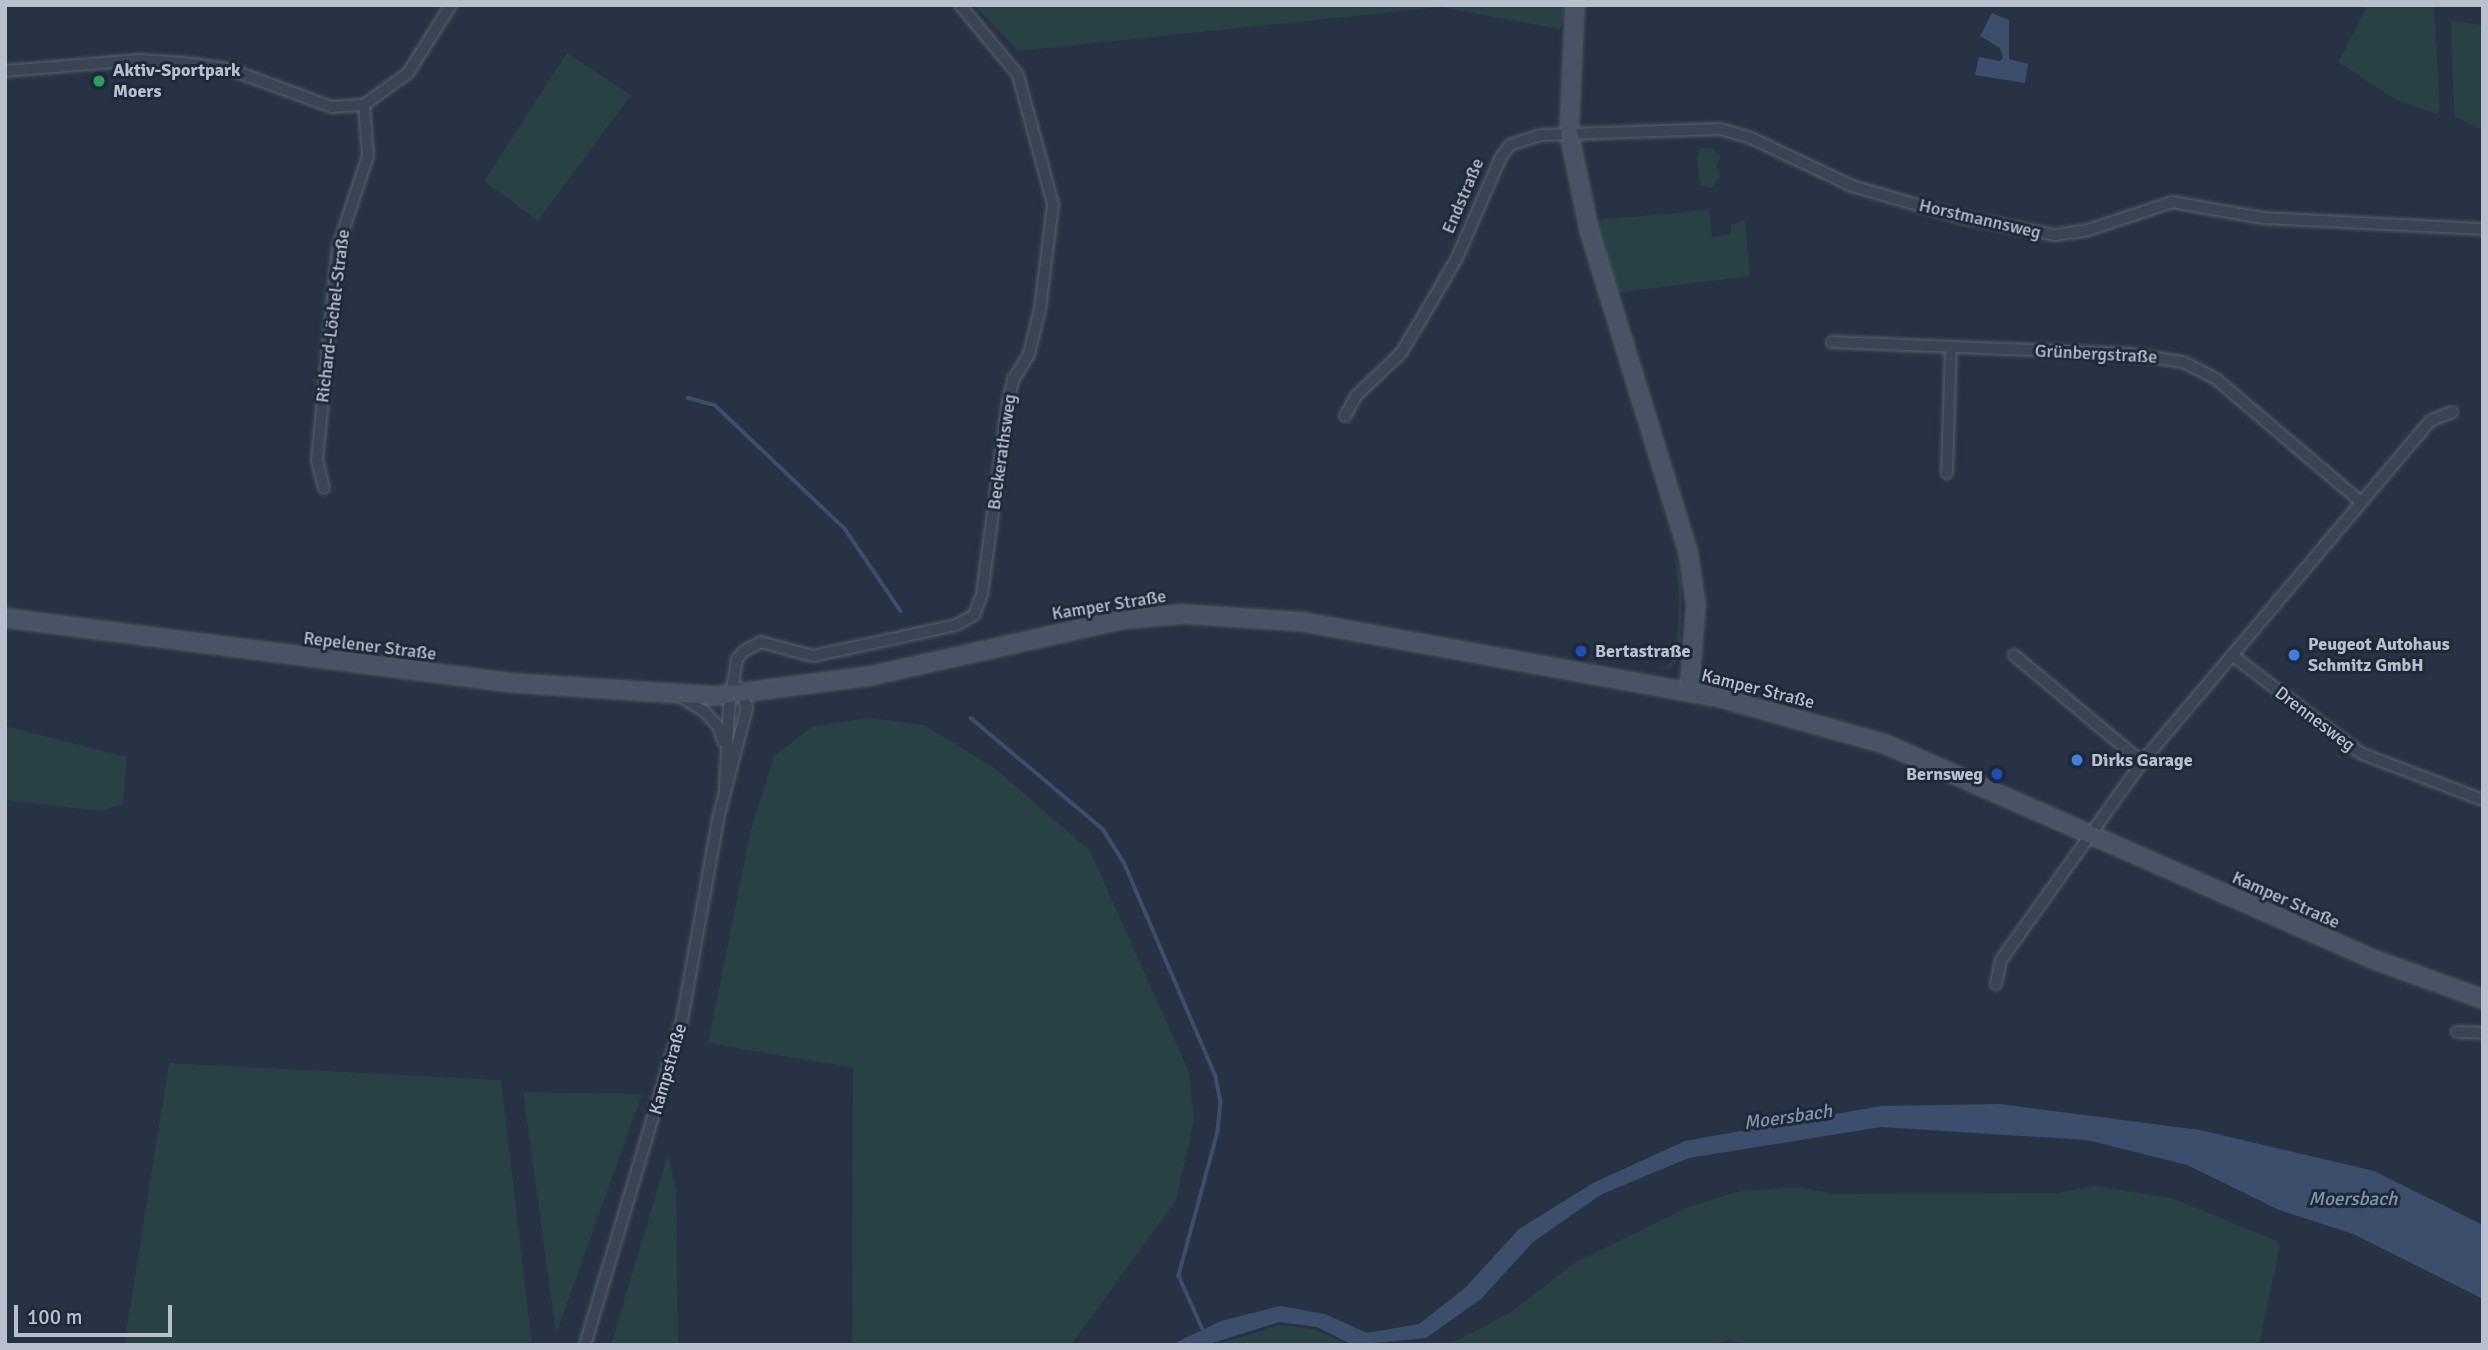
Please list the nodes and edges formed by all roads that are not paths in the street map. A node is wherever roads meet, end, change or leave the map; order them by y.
1 (451, 5) edge
2 (960, 5) edge
3 (1575, 5) edge
4 (5, 71) edge
5 (364, 105) junction
6 (1569, 133) junction
7 (2483, 229) edge
8 (1832, 342) dead end
9 (1951, 349) junction
10 (2452, 412) dead end
11 (1345, 416) dead end
12 (1947, 473) dead end
13 (324, 488) dead end
14 (2360, 500) junction
15 (5, 618) edge
16 (2014, 655) dead end
17 (2232, 655) junction
18 (1689, 692) junction
19 (678, 695) junction
20 (738, 695) junction
21 (724, 758) junction
22 (2142, 762) junction
23 (724, 787) junction
24 (2483, 800) edge
25 (2090, 834) junction
26 (1996, 984) dead end
27 (2483, 999) edge
28 (2457, 1032) dead end
29 (2483, 1033) edge
30 (585, 1345) edge

1 - 5 street
2 - 20 street, Beckerathsweg
3 - 6 main road
4 - 5 street
5 - 13 street, Richard-Löchel-Straße
6 - 7 street, Horstmannsweg
6 - 11 street, Endstraße
6 - 18 main road
8 - 9 street, Grünbergstraße
9 - 12 street
9 - 14 street, Grünbergstraße
10 - 14 street
14 - 17 street
15 - 19 main road, Repelener Straße
16 - 22 street
17 - 22 street
17 - 24 street, Drennesweg
18 - 20 main road, Kamper Straße
18 - 25 main road, Kamper Straße
19 - 20 main road, Repelener Straße
19 - 21 street, Kampstraße
20 - 21 street, Kampstraße
20 - 23 street, Kampstraße
21 - 23 street, Kampstraße
22 - 25 street
23 - 30 street, Kampstraße
25 - 26 street
25 - 27 main road, Kamper Straße
28 - 29 street

